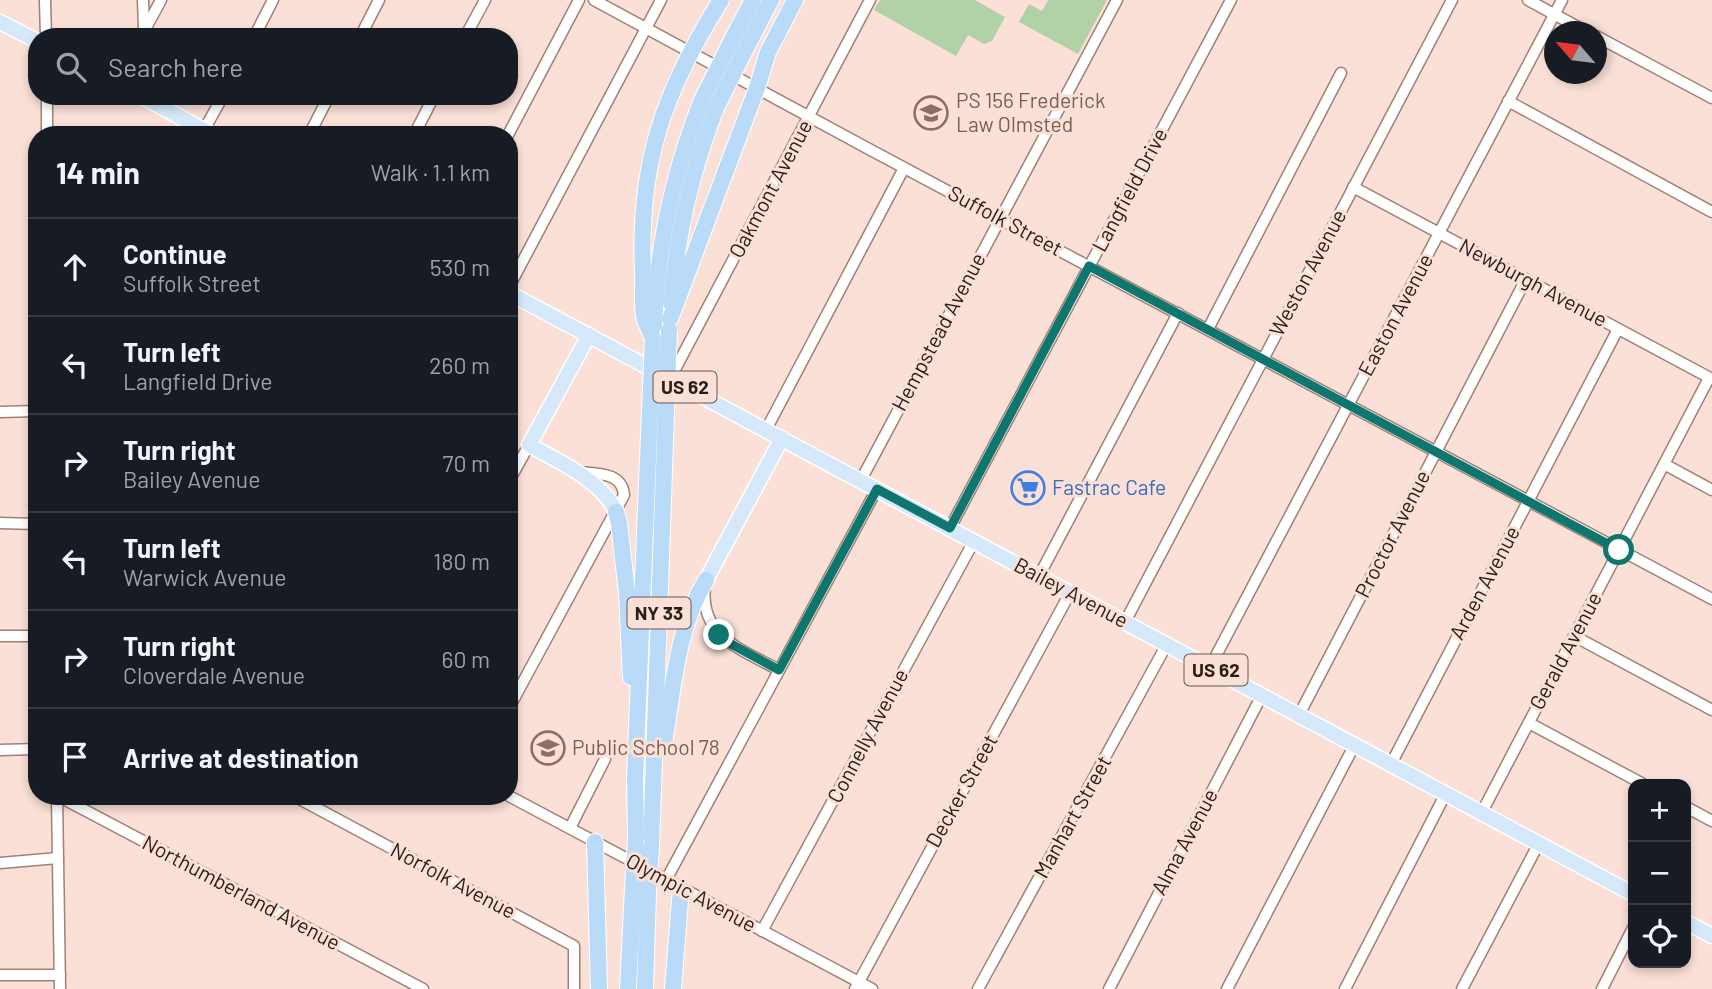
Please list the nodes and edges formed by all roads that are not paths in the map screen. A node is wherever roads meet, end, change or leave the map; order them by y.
1 (45, 0) edge
2 (143, 0) edge
3 (161, 0) edge
4 (273, 0) edge
5 (379, 0) edge
6 (485, 0) edge
7 (579, 0) edge
8 (594, 0) edge
9 (661, 0) edge
10 (721, 0) edge
11 (753, 0) edge
12 (771, 0) edge
13 (794, 0) edge
14 (870, 0) edge
15 (1118, 0) edge
16 (1231, 0) edge
17 (1452, 0) edge
18 (1528, 0) edge
19 (1562, 0) edge
20 (1555, 14) junction
21 (1567, 21) edge
22 (0, 22) edge
23 (46, 28) edge
24 (143, 28) edge
25 (146, 28) edge
26 (259, 28) edge
27 (365, 28) edge
28 (470, 28) edge
29 (646, 29) junction
30 (28, 36) edge
31 (1607, 41) edge
32 (740, 42) junction
33 (691, 53) junction
34 (1341, 73) dead end
35 (757, 88) junction
36 (1712, 98) edge
37 (1508, 102) junction
38 (47, 105) edge
39 (158, 105) edge
40 (220, 105) edge
41 (324, 105) edge
42 (429, 105) edge
43 (810, 116) junction
44 (47, 126) edge
45 (198, 126) edge
46 (211, 126) edge
47 (314, 126) edge
48 (419, 126) edge
49 (513, 126) edge
50 (904, 168) junction
51 (1353, 187) junction
52 (1712, 212) edge
53 (999, 219) junction
54 (1440, 233) junction
55 (1089, 266) junction
56 (518, 270) edge
57 (1526, 279) junction
58 (518, 298) edge
59 (1178, 313) junction
60 (660, 322) junction
61 (1618, 328) junction
62 (1208, 329) junction
63 (589, 335) junction
64 (1263, 358) junction
65 (670, 379) junction
66 (1711, 379) edge
67 (1349, 404) junction
68 (28, 411) edge
69 (0, 412) edge
70 (658, 412) junction
71 (766, 430) junction
72 (782, 438) junction
73 (529, 445) junction
74 (1436, 451) junction
75 (1664, 464) junction
76 (518, 465) edge
77 (861, 480) junction
78 (877, 489) junction
79 (1712, 490) edge
80 (1528, 501) junction
81 (615, 512) junction
82 (0, 523) edge
83 (28, 524) edge
84 (950, 528) junction
85 (974, 541) junction
86 (1619, 550) junction
87 (1039, 576) junction
88 (706, 580) junction
89 (1070, 593) junction
90 (1712, 600) edge
91 (1125, 622) junction
92 (0, 636) edge
93 (28, 636) edge
94 (1574, 636) junction
95 (1167, 644) junction
96 (1210, 667) junction
97 (779, 670) junction
98 (518, 691) edge
99 (1262, 695) junction
100 (1712, 710) edge
101 (1299, 715) junction
102 (1529, 723) junction
103 (1354, 744) junction
104 (28, 749) edge
105 (0, 750) edge
106 (605, 759) dead end
107 (1391, 764) junction
108 (635, 776) junction
109 (1634, 779) edge
110 (1446, 793) junction
111 (518, 801) edge
112 (58, 805) edge
113 (75, 805) edge
114 (311, 805) edge
115 (1691, 810) edge
116 (1482, 813) junction
117 (653, 814) junction
118 (1712, 821) edge
119 (569, 828) junction
120 (595, 842) junction
121 (1538, 843) junction
122 (58, 858) junction
123 (0, 863) edge
124 (666, 880) junction
125 (681, 888) junction
126 (641, 891) junction
127 (1628, 891) edge
128 (1691, 925) edge
129 (762, 931) junction
130 (1712, 936) edge
131 (1628, 938) edge
132 (0, 975) edge
133 (60, 975) junction
134 (857, 985) edge
135 (60, 989) edge
136 (423, 989) edge
137 (574, 989) edge
138 (599, 989) edge
139 (628, 989) edge
140 (645, 989) edge
141 (673, 989) edge
142 (872, 989) edge
143 (978, 989) edge
144 (1109, 989) edge
145 (1227, 989) edge
146 (1345, 989) edge
147 (1462, 989) edge
148 (1602, 989) edge

1 - 23 street
2 - 24 street
3 - 25 street
4 - 26 street
5 - 27 street
6 - 28 street
7 - 49 street
8 - 29 street, Suffolk Street
9 - 29 street
10 - 33 highway
11 - 32 highway, NY 33
12 - 32 highway, NY 33
13 - 35 highway
14 - 43 street, Oakmont Avenue
15 - 53 street, Hempstead Avenue
16 - 55 street, Langfield Drive
17 - 51 street, Weston Avenue
18 - 20 street
19 - 20 street, Easton Avenue
20 - 21 street
20 - 37 street, Easton Avenue
22 - 30 main road
29 - 33 street, Suffolk Street
29 - 56 street
31 - 36 street
32 - 60 highway, NY 33, bridge
33 - 35 street, Suffolk Street
33 - 60 highway
34 - 62 street
35 - 43 street, Suffolk Street
35 - 60 highway
37 - 52 street
37 - 54 street, Easton Avenue
38 - 44 street
39 - 45 main road
40 - 46 street
41 - 47 street
42 - 48 street
43 - 50 street, Suffolk Street
43 - 65 street, Oakmont Avenue
50 - 53 street, Suffolk Street
50 - 71 street
51 - 54 street, Newburgh Avenue
51 - 64 street, Weston Avenue
53 - 55 street, Suffolk Street
53 - 77 street, Hempstead Avenue
54 - 57 street, Newburgh Avenue
54 - 67 street, Easton Avenue
55 - 59 street, Suffolk Street
55 - 84 street, Langfield Drive
57 - 61 street, Newburgh Avenue
57 - 74 street, Proctor Avenue
58 - 63 main road, Bailey Avenue / US 62
59 - 62 street, Suffolk Street
59 - 87 street
60 - 70 highway, NY 33, bridge
60 - 70 highway, NY 33, bridge
61 - 66 street, Newburgh Avenue
61 - 80 street, Arden Avenue
62 - 64 street, Suffolk Street
63 - 65 main road, Bailey Avenue / US 62
63 - 73 main road
64 - 67 street, Suffolk Street
64 - 91 street, Weston Avenue
65 - 71 main road, Bailey Avenue / US 62
66 - 75 street, Gerald Avenue
67 - 74 street, Suffolk Street
67 - 96 street, Easton Avenue
68 - 69 street
70 - 108 highway, NY 33
70 - 117 highway, NY 33
71 - 72 main road, Bailey Avenue / US 62
72 - 77 main road, Bailey Avenue / US 62
72 - 88 main road
73 - 76 street
73 - 81 main road
74 - 80 street, Suffolk Street
74 - 101 street, Proctor Avenue
75 - 79 street
75 - 86 street, Gerald Avenue
77 - 78 main road, Bailey Avenue / US 62
78 - 84 main road, Bailey Avenue / US 62
78 - 97 street
80 - 86 street, Suffolk Street
80 - 107 street, Arden Avenue
81 - 98 street
81 - 108 highway
82 - 83 street
84 - 85 main road, Bailey Avenue / US 62
85 - 87 main road, Bailey Avenue / US 62
85 - 129 street, Connelly Avenue
86 - 90 street, Suffolk Street
86 - 94 street, Gerald Avenue
87 - 89 main road, Bailey Avenue / US 62
88 - 97 street
88 - 117 highway
89 - 91 main road, Bailey Avenue / US 62
89 - 134 street, Decker Street
91 - 95 main road, Bailey Avenue / US 62
92 - 93 street
94 - 100 street
94 - 102 street, Gerald Avenue
95 - 96 main road, Bailey Avenue / US 62
95 - 143 street, Manhart Street
96 - 99 main road, Bailey Avenue / US 62
97 - 124 street
99 - 101 main road, Bailey Avenue / US 62
99 - 144 street, Alma Avenue
101 - 103 main road, Bailey Avenue / US 62
102 - 109 street
102 - 116 street, Gerald Avenue
103 - 107 main road, Bailey Avenue / US 62
103 - 145 street
104 - 105 street
106 - 119 street
107 - 110 main road, Bailey Avenue / US 62
108 - 126 highway, NY 33, bridge
110 - 116 main road, Bailey Avenue / US 62
110 - 146 street
111 - 119 street, Olympic Avenue
112 - 122 street
113 - 136 street, Northumberland Avenue
114 - 137 street, Norfolk Avenue
115 - 118 street
116 - 121 main road, Bailey Avenue / US 62
117 - 126 highway, NY 33, bridge
119 - 120 street, Olympic Avenue
120 - 124 street, Olympic Avenue
120 - 138 highway
121 - 127 main road, Bailey Avenue / US 62
121 - 147 street
122 - 123 street
122 - 133 street
124 - 125 street, Olympic Avenue
125 - 129 street, Olympic Avenue
125 - 141 highway
126 - 139 highway, NY 33
126 - 140 highway, NY 33
128 - 130 main road
129 - 134 street, Olympic Avenue
131 - 148 street
132 - 133 street
133 - 135 street
134 - 142 street, Olympic Avenue

